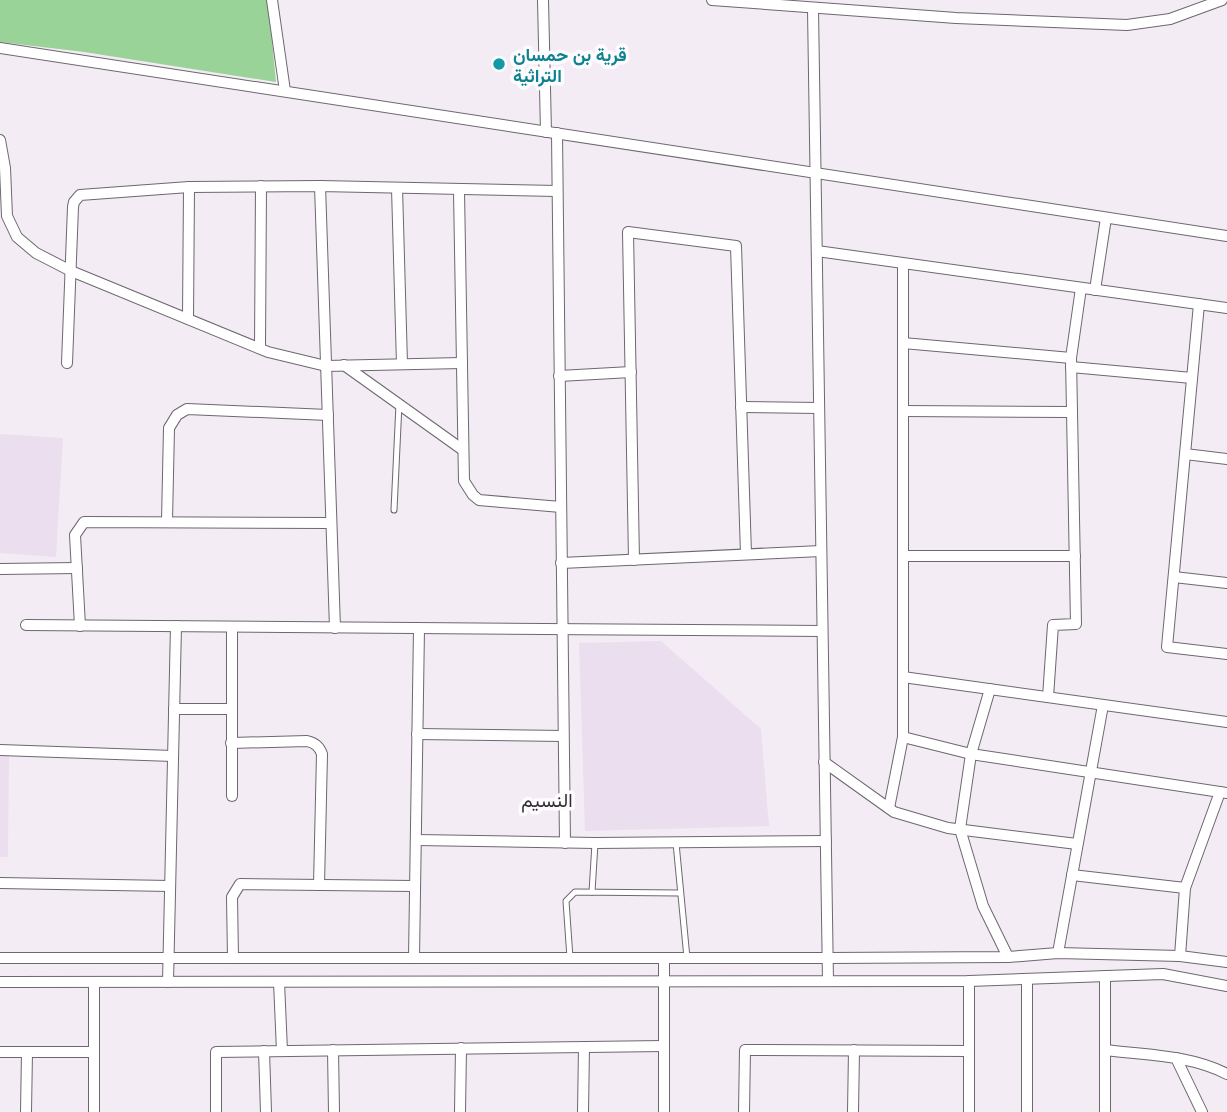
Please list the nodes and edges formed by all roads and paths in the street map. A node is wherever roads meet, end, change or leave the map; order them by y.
1 (272, 0) edge
2 (543, 0) edge
3 (712, 0) edge
4 (1222, 0) edge
5 (813, 9) junction
6 (0, 48) edge
7 (285, 92) junction
8 (552, 132) junction
9 (0, 140) edge
10 (816, 173) junction
11 (261, 186) junction
12 (320, 186) junction
13 (189, 187) junction
14 (397, 188) junction
15 (459, 191) junction
16 (558, 191) junction
17 (1105, 218) junction
18 (1227, 236) edge
19 (817, 251) junction
20 (903, 264) junction
21 (71, 271) junction
22 (1081, 288) junction
23 (1096, 290) junction
24 (1199, 304) junction
25 (1227, 308) edge
26 (188, 319) junction
27 (903, 343) junction
28 (260, 348) junction
29 (67, 363) dead end
30 (462, 363) junction
31 (1071, 363) junction
32 (402, 364) junction
33 (344, 365) junction
34 (326, 366) junction
35 (631, 372) junction
36 (559, 376) junction
37 (1192, 378) junction
38 (399, 404) junction
39 (741, 407) junction
40 (819, 408) junction
41 (903, 411) junction
42 (1072, 412) junction
43 (328, 415) junction
44 (463, 450) junction
45 (1185, 454) junction
46 (1227, 459) edge
47 (561, 507) junction
48 (394, 510) dead end
49 (167, 521) junction
50 (331, 523) junction
51 (821, 551) junction
52 (746, 554) junction
53 (903, 556) junction
54 (1075, 556) junction
55 (634, 560) junction
56 (561, 563) junction
57 (77, 568) junction
58 (0, 569) edge
59 (1174, 577) junction
60 (1227, 583) edge
61 (26, 625) dead end
62 (80, 626) junction
63 (176, 626) junction
64 (232, 627) junction
65 (335, 628) junction
66 (419, 628) junction
67 (562, 629) junction
68 (822, 631) junction
69 (1227, 654) edge
70 (903, 677) junction
71 (990, 689) junction
72 (1048, 697) junction
73 (1103, 705) junction
74 (174, 709) junction
75 (232, 709) junction
76 (1227, 722) edge
77 (417, 734) junction
78 (563, 736) junction
79 (903, 737) junction
80 (231, 743) junction
81 (0, 750) edge
82 (971, 754) junction
83 (173, 756) junction
84 (824, 762) junction
85 (1091, 772) junction
86 (1224, 792) edge
87 (232, 796) dead end
88 (889, 808) junction
89 (960, 829) junction
90 (416, 840) junction
91 (826, 842) junction
92 (565, 843) junction
93 (595, 843) junction
94 (676, 843) junction
95 (1077, 844) junction
96 (1072, 875) junction
97 (0, 883) edge
98 (319, 885) junction
99 (170, 886) junction
100 (414, 886) junction
101 (1185, 888) junction
102 (592, 892) junction
103 (679, 893) junction
104 (1058, 953) junction
105 (1180, 956) junction
106 (1008, 957) junction
107 (0, 958) edge
108 (169, 958) junction
109 (233, 958) junction
110 (414, 958) junction
111 (570, 958) junction
112 (664, 958) junction
113 (687, 958) junction
114 (828, 958) junction
115 (1227, 962) edge
116 (1105, 976) junction
117 (1027, 979) junction
118 (664, 981) junction
119 (828, 981) junction
120 (969, 981) junction
121 (0, 982) edge
122 (93, 982) junction
123 (168, 982) junction
124 (279, 982) junction
125 (1227, 986) edge
126 (664, 1046) junction
127 (584, 1047) junction
128 (461, 1048) junction
129 (333, 1050) junction
130 (854, 1050) junction
131 (1105, 1050) junction
132 (264, 1051) junction
133 (282, 1051) junction
134 (969, 1051) junction
135 (0, 1052) edge
136 (27, 1052) junction
137 (94, 1052) junction
138 (1176, 1058) junction
139 (1227, 1074) edge
140 (26, 1112) edge
141 (94, 1112) edge
142 (216, 1112) edge
143 (266, 1112) edge
144 (334, 1112) edge
145 (460, 1112) edge
146 (583, 1112) edge
147 (664, 1112) edge
148 (744, 1112) edge
149 (853, 1112) edge
150 (969, 1112) edge
151 (1027, 1112) edge
152 (1105, 1112) edge
153 (1202, 1112) edge

1 - 7 street
2 - 8 street
3 - 5 street
4 - 5 street
5 - 10 street
6 - 7 street
7 - 8 street
8 - 10 street
8 - 16 street
9 - 21 street
10 - 17 street
10 - 19 street
11 - 12 street
11 - 13 street
11 - 28 street
12 - 14 street
12 - 34 street
13 - 21 street
13 - 26 street
14 - 15 street
14 - 32 street
15 - 16 street
15 - 30 street
16 - 36 street
17 - 18 street
17 - 23 street
19 - 20 street
19 - 40 street
20 - 22 street
20 - 27 street
21 - 26 street
21 - 29 street
22 - 23 street
22 - 31 street
23 - 24 street
24 - 25 street
24 - 37 street
26 - 28 street
27 - 31 street
27 - 41 street
28 - 34 street
30 - 32 street
30 - 44 street
31 - 37 street
31 - 42 street
32 - 33 street
33 - 34 street
33 - 38 street
34 - 43 street
35 - 36 street
35 - 39 street
35 - 55 street
36 - 47 street
37 - 45 street
38 - 44 street
38 - 48 lane
39 - 40 street
39 - 52 street
40 - 51 street
41 - 42 street
41 - 53 street
42 - 54 street
43 - 49 street
43 - 50 street
44 - 47 street
45 - 46 street
45 - 59 street
47 - 56 street
49 - 50 street
49 - 57 street
50 - 65 street
51 - 52 street
51 - 68 street
52 - 55 street
53 - 54 street
53 - 70 street
54 - 72 street
55 - 56 street
56 - 67 street
57 - 58 street
57 - 62 street
59 - 60 street
59 - 69 street
61 - 62 street
62 - 63 street
63 - 64 street
63 - 74 street
64 - 65 street
64 - 75 street
65 - 66 street
66 - 67 street
66 - 77 street
67 - 68 street
67 - 78 street
68 - 84 street
70 - 71 street
70 - 79 street
71 - 72 street
71 - 82 street
72 - 73 street
73 - 76 street
73 - 85 street
74 - 75 street
74 - 83 street
75 - 80 street
77 - 78 street
77 - 90 street
78 - 92 street
79 - 82 street
79 - 88 street
80 - 87 street
80 - 98 street
81 - 83 street
82 - 85 street
82 - 89 street
83 - 99 street
84 - 88 street
84 - 91 street
85 - 86 street
85 - 95 street
86 - 101 street
88 - 89 street
89 - 95 street
89 - 106 street
90 - 92 street
90 - 100 street
91 - 94 street
91 - 114 street
92 - 93 street
93 - 94 street
93 - 102 lane
94 - 103 lane
95 - 96 street
96 - 101 street
96 - 104 street
97 - 99 street
98 - 100 street
98 - 109 street
99 - 108 street
100 - 110 street
101 - 105 street
102 - 103 lane
102 - 111 lane
103 - 113 lane
104 - 105 street
104 - 106 street
105 - 115 street
106 - 114 street
107 - 108 street
108 - 109 street
108 - 123 street
109 - 110 street
110 - 111 street
111 - 112 street
112 - 113 street
112 - 118 street
113 - 114 street
114 - 119 street
116 - 117 street
116 - 125 street
116 - 131 street
117 - 120 street
117 - 151 street
118 - 119 street
118 - 124 street
118 - 126 street
119 - 120 street
120 - 134 street
121 - 122 street
122 - 123 street
122 - 137 street
123 - 124 street
124 - 133 street
126 - 127 street
126 - 147 street
127 - 128 street
127 - 146 street
128 - 129 street
128 - 145 street
129 - 133 street
129 - 144 street
130 - 134 street
130 - 148 street
130 - 149 street
131 - 138 street
131 - 152 street
132 - 133 street
132 - 142 street
132 - 143 street
134 - 150 street
135 - 136 street
136 - 137 street
136 - 140 street
137 - 141 street
138 - 139 street
138 - 153 street

